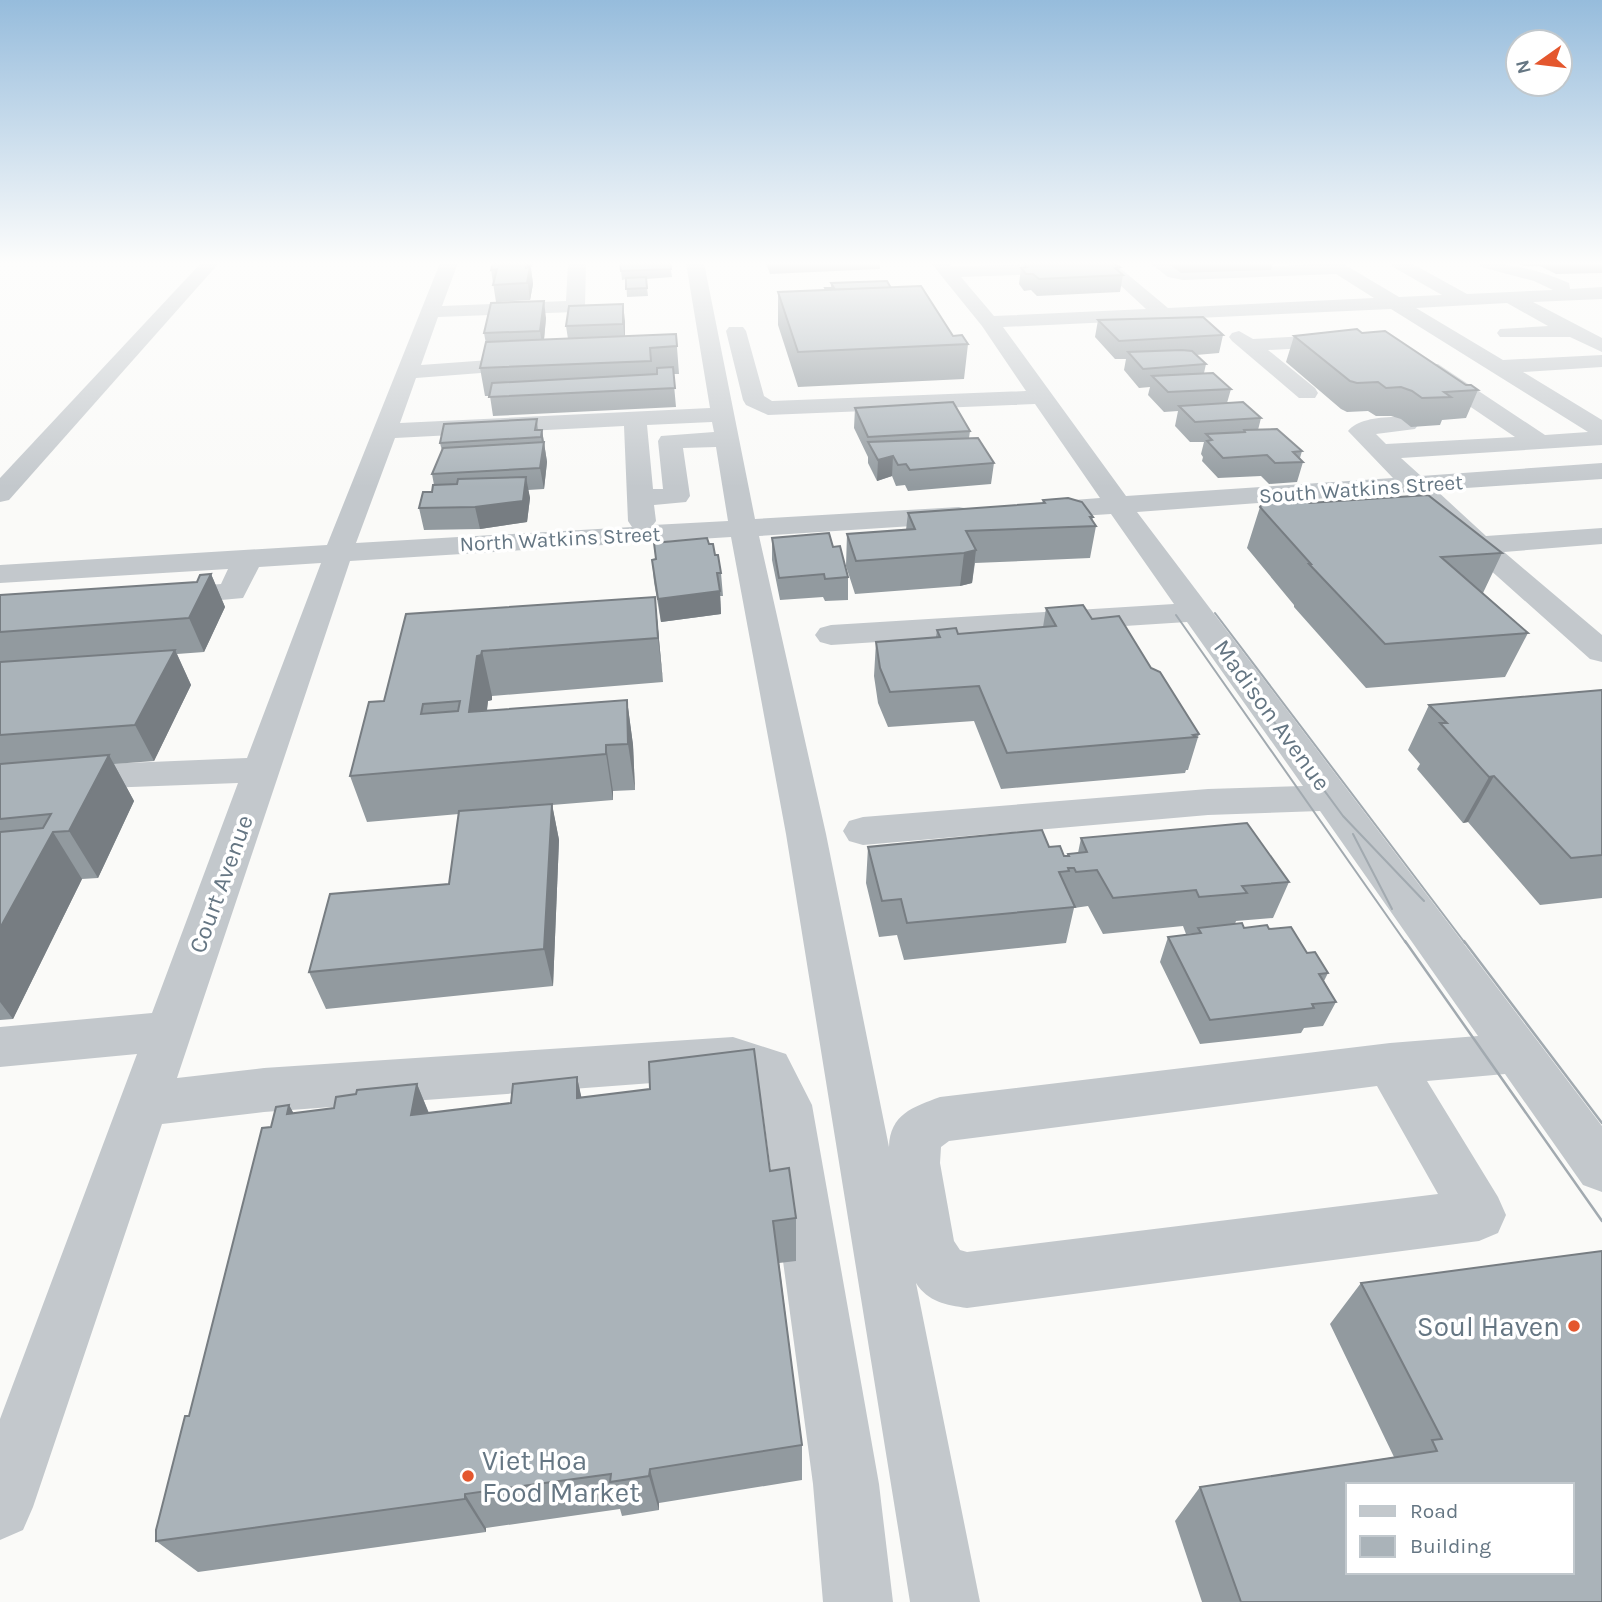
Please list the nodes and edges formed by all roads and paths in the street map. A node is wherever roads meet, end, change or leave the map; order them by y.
1 (142, 338) edge
2 (421, 338) edge
3 (709, 338) edge
4 (1000, 338) edge
5 (1239, 338) edge
6 (1451, 338) edge
7 (1586, 338) edge
8 (1364, 339) edge
9 (1248, 345) junction
10 (1602, 346) edge
11 (711, 347) junction
12 (1410, 356) edge
13 (1591, 362) edge
14 (545, 363) edge
15 (1498, 367) junction
16 (408, 372) junction
17 (1602, 374) edge
18 (1307, 393) dead end
19 (1042, 397) junction
20 (635, 418) junction
21 (1505, 420) junction
22 (1464, 422) edge
23 (1407, 424) edge
24 (725, 426) junction
25 (1602, 430) edge
26 (385, 431) junction
27 (1602, 438) edge
28 (1539, 443) junction
29 (1380, 452) junction
30 (1602, 471) edge
31 (1416, 485) junction
32 (0, 494) edge
33 (641, 498) junction
34 (1119, 506) junction
35 (743, 528) junction
36 (643, 534) junction
37 (1602, 536) edge
38 (1479, 545) junction
39 (339, 552) junction
40 (248, 558) junction
41 (0, 573) edge
42 (136, 598) edge
43 (1198, 612) junction
44 (831, 635) dead end
45 (1602, 652) edge
46 (262, 770) junction
47 (0, 784) edge
48 (1332, 798) junction
49 (863, 831) dead end
50 (168, 1031) junction
51 (0, 1047) edge
52 (1517, 1054) junction
53 (1390, 1064) junction
54 (143, 1104) junction
55 (1602, 1168) edge
56 (10, 1452) edge
57 (0, 1507) edge
58 (858, 1602) edge
59 (945, 1602) edge

1 - 32 street
2 - 16 street, Court Avenue
3 - 11 street
4 - 19 street, Madison Avenue
5 - 9 street
6 - 15 street
7 - 10 street
8 - 9 street
9 - 18 street
11 - 19 street
11 - 24 street
12 - 21 street
13 - 15 street
13 - 17 street
14 - 16 street
15 - 25 street
16 - 26 street, Court Avenue
19 - 34 street, Madison Avenue
20 - 24 street
20 - 26 street
20 - 33 street
21 - 22 street
21 - 28 street
23 - 29 street
24 - 33 street
24 - 35 street
26 - 39 street, Court Avenue
27 - 28 street
28 - 29 street
29 - 31 street
30 - 31 street, South Watkins Street
31 - 34 street, South Watkins Street
31 - 38 street
33 - 36 street
34 - 35 street, North Watkins Street
34 - 43 street, Madison Avenue
35 - 36 street, North Watkins Street
35 - 59 street
36 - 39 street, North Watkins Street
37 - 38 street
38 - 45 street
39 - 40 street, North Watkins Street
39 - 46 street, Court Avenue
40 - 41 street, North Watkins Street
40 - 42 street
43 - 44 street
43 - 48 street, Madison Avenue
46 - 47 street
46 - 50 street, Court Avenue
48 - 49 street
48 - 52 street, Madison Avenue
50 - 51 street
50 - 54 street, Court Avenue
52 - 53 street
52 - 55 street, Madison Avenue
53 - 53 street
54 - 56 street, Court Avenue
54 - 58 street
56 - 57 street, Court Avenue

